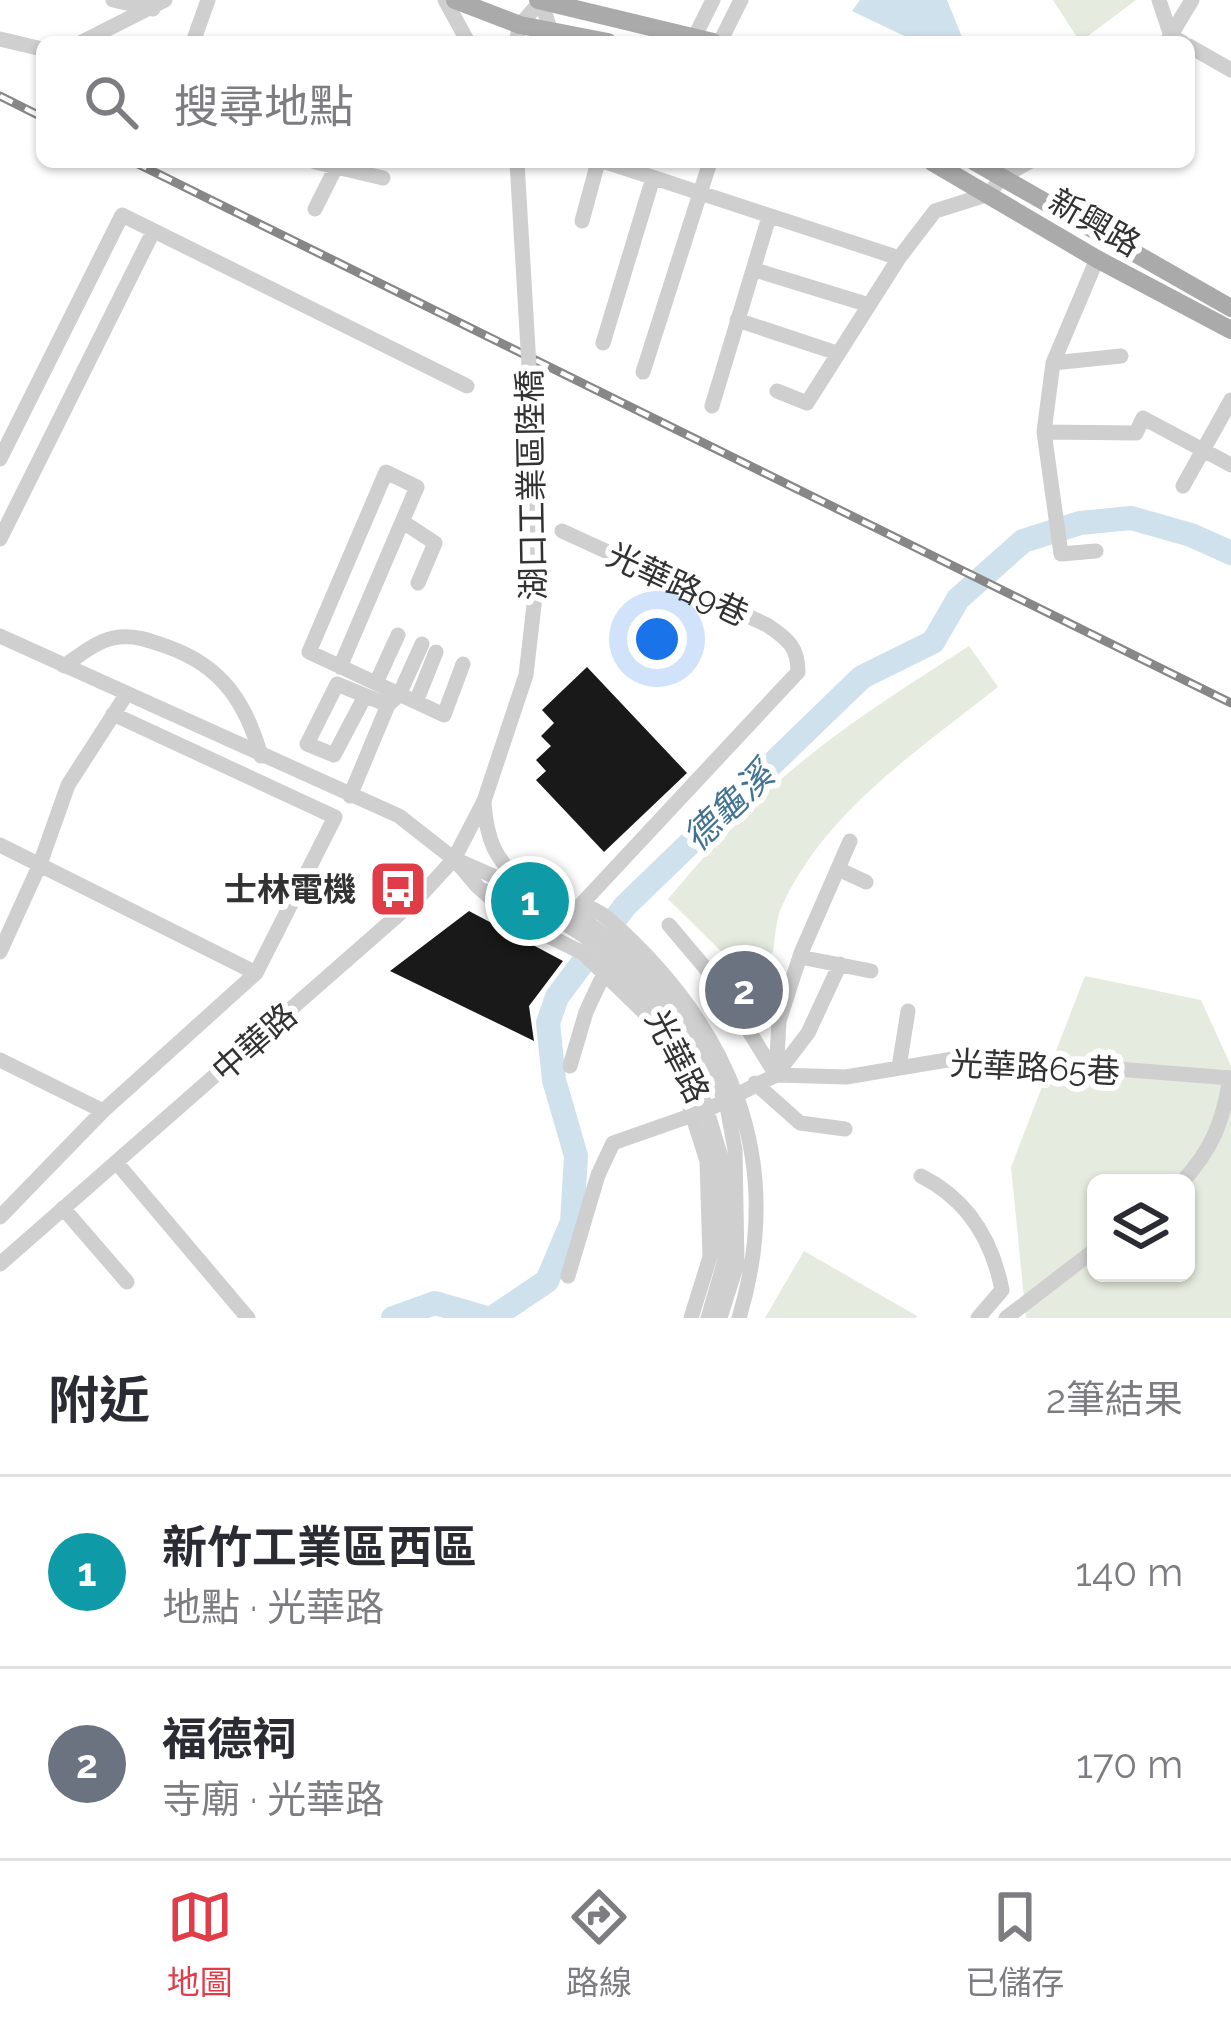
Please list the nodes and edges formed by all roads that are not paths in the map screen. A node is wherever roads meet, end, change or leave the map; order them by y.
1 (113, 0) edge
2 (208, 0) edge
3 (445, 0) edge
4 (455, 0) edge
5 (539, 0) edge
6 (741, 0) edge
7 (1159, 0) edge
8 (1192, 0) edge
9 (707, 2) edge
10 (159, 5) edge
11 (518, 34) edge
12 (94, 36) edge
13 (195, 36) edge
14 (465, 36) edge
15 (549, 36) edge
16 (685, 36) edge
17 (705, 36) edge
18 (709, 36) edge
19 (1175, 36) edge
20 (1179, 36) edge
21 (0, 39) edge
22 (36, 48) edge
23 (1195, 51) edge
24 (1231, 70) edge
25 (336, 168) edge
26 (340, 168) edge
27 (517, 168) edge
28 (600, 168) edge
29 (621, 168) edge
30 (708, 168) edge
31 (943, 168) edge
32 (986, 168) edge
33 (1018, 168) edge
34 (1002, 177) junction
35 (383, 178) dead end
36 (652, 178) junction
37 (700, 194) junction
38 (989, 194) junction
39 (315, 209) dead end
40 (769, 217) junction
41 (582, 221) dead end
42 (153, 232) junction
43 (899, 259) junction
44 (1097, 259) junction
45 (754, 270) junction
46 (869, 305) junction
47 (1231, 308) edge
48 (737, 320) junction
49 (1231, 330) edge
50 (603, 343) dead end
51 (837, 353) junction
52 (1121, 356) dead end
53 (1053, 363) junction
54 (643, 372) dead end
55 (467, 386) dead end
56 (777, 391) dead end
57 (1230, 398) edge
58 (712, 406) dead end
59 (1044, 432) junction
60 (1204, 448) junction
61 (0, 459) edge
62 (1231, 465) edge
63 (1183, 486) dead end
64 (403, 522) junction
65 (562, 531) dead end
66 (0, 539) edge
67 (1096, 551) dead end
68 (418, 583) dead end
69 (398, 635) dead end
70 (0, 636) edge
71 (463, 664) dead end
72 (64, 666) junction
73 (340, 667) junction
74 (370, 690) junction
75 (126, 694) junction
76 (393, 700) junction
77 (416, 702) junction
78 (113, 714) junction
79 (261, 756) junction
80 (350, 796) junction
81 (484, 801) junction
82 (850, 842) dead end
83 (0, 845) edge
84 (454, 859) junction
85 (40, 863) junction
86 (838, 869) junction
87 (866, 882) dead end
88 (531, 890) junction
89 (574, 912) junction
90 (669, 925) dead end
91 (593, 934) junction
92 (0, 952) edge
93 (611, 956) junction
94 (800, 957) junction
95 (840, 964) junction
96 (872, 971) dead end
97 (256, 974) junction
98 (908, 1011) dead end
99 (0, 1060) edge
100 (570, 1066) dead end
101 (899, 1067) junction
102 (776, 1075) junction
103 (1230, 1078) edge
104 (754, 1083) junction
105 (731, 1097) junction
106 (103, 1112) junction
107 (700, 1112) junction
108 (845, 1129) dead end
109 (116, 1162) junction
110 (1188, 1174) edge
111 (921, 1176) dead end
112 (63, 1208) junction
113 (0, 1217) edge
114 (1087, 1256) edge
115 (0, 1264) edge
116 (568, 1276) dead end
117 (127, 1282) dead end
118 (248, 1318) edge
119 (691, 1318) edge
120 (708, 1318) edge
121 (720, 1318) edge
122 (739, 1318) edge
123 (978, 1318) edge
124 (1006, 1318) edge

1 - 10 street
2 - 13 street
3 - 14 street
4 - 11 main road
5 - 11 street
5 - 15 street
5 - 16 main road
6 - 18 street
7 - 19 street
8 - 20 street
9 - 17 street
10 - 12 street
21 - 22 street
23 - 24 street
25 - 39 street
26 - 35 street
27 - 81 street, 湖口工業區陸橋, bridge
28 - 41 street
29 - 36 street
30 - 37 street
31 - 38 main road, 新興路
32 - 34 main road, 新興路
33 - 34 street
34 - 38 street
34 - 47 main road, 新興路
36 - 37 street
36 - 50 street
37 - 40 street
37 - 54 street
38 - 43 street
38 - 44 main road, 新興路
40 - 43 street
40 - 45 street
42 - 55 street
42 - 61 street
42 - 66 street
43 - 46 street
44 - 49 main road, 新興路
44 - 53 street
45 - 46 street
45 - 48 street
46 - 51 street
48 - 51 street
48 - 58 street
51 - 56 street
52 - 53 street
53 - 59 street
57 - 60 street
59 - 60 street
59 - 67 street
60 - 62 street
60 - 63 street
64 - 68 street
64 - 73 street
64 - 73 street
65 - 89 street, 光華路9巷
69 - 74 street
70 - 72 street
71 - 77 street
72 - 75 street
72 - 79 street
73 - 74 street
74 - 74 street
74 - 76 street
75 - 78 street
75 - 79 street
76 - 77 street
76 - 77 street
76 - 80 street
78 - 85 street
78 - 97 street
79 - 80 street
80 - 84 street
81 - 84 street, 中華路
81 - 88 street
82 - 86 street
83 - 85 street
84 - 88 street, 光華路
84 - 91 street, 光華路
84 - 109 street, 中華路
85 - 92 street
85 - 97 street
86 - 87 street
86 - 94 street
88 - 89 street, 光華路
89 - 91 street, 光華路
90 - 102 street
91 - 93 street, 光華路
91 - 93 street, 光華路
93 - 100 street
93 - 105 street, 光華路
93 - 107 street, 光華路
94 - 95 street
94 - 102 street
95 - 96 street
95 - 102 street
97 - 106 street
98 - 101 street
99 - 106 street
101 - 102 street, 光華路65巷
101 - 103 street, 光華路65巷
102 - 104 street, 光華路65巷
103 - 110 street
104 - 105 street, 光華路65巷
104 - 108 street
105 - 107 street, 光華路65巷
105 - 121 street, 光華路
105 - 122 street, 光華路
106 - 113 street
107 - 116 street, 光華路65巷
107 - 119 street, 光華路
107 - 120 street, 光華路
109 - 112 street, 中華路
109 - 118 street
111 - 123 street
112 - 115 street, 中華路
112 - 117 street
114 - 124 street

